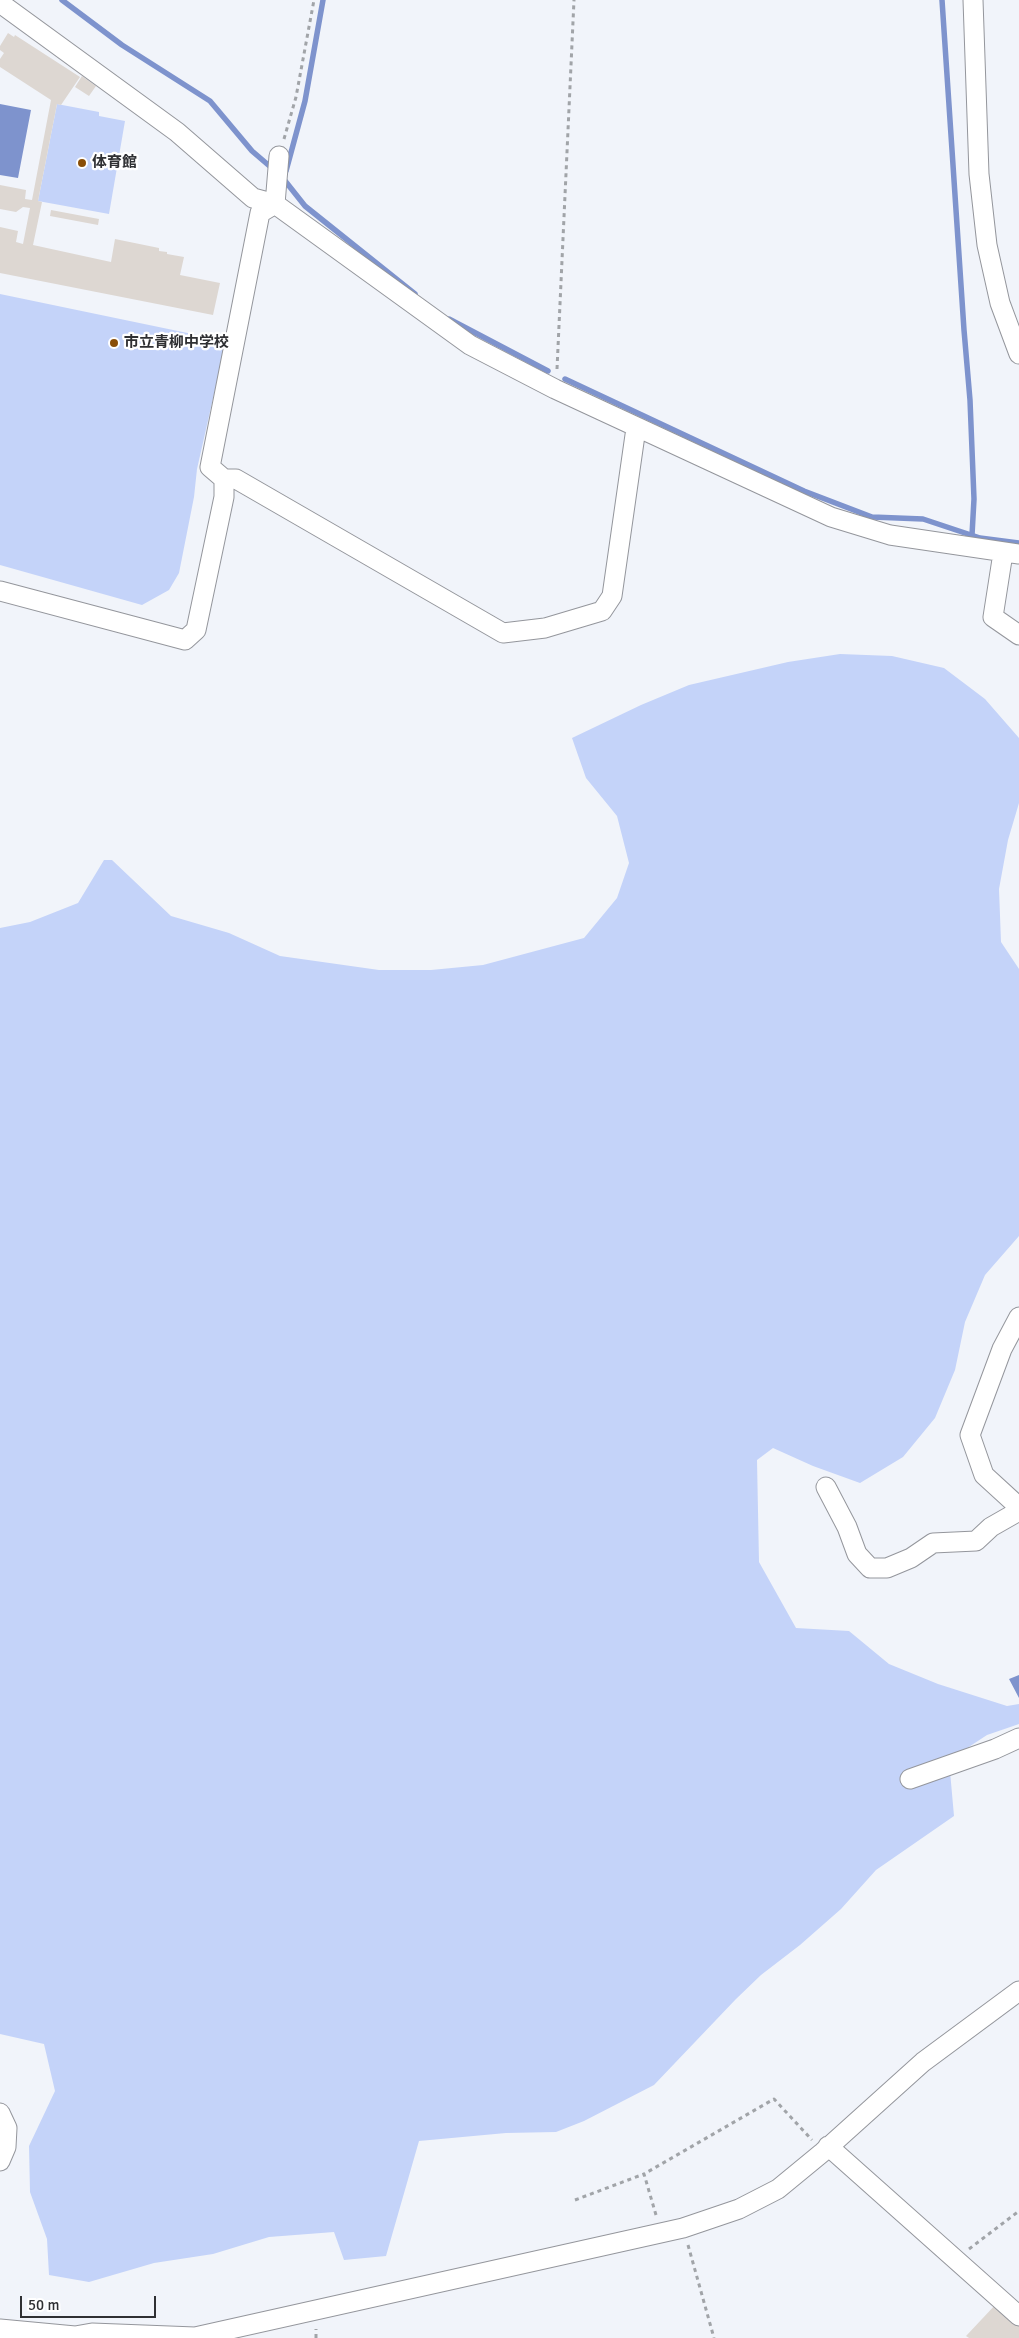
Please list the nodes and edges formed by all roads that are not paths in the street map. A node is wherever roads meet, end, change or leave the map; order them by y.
1 (973, 0) edge
2 (1, 8) edge
3 (278, 156) road end
4 (274, 204) junction
5 (1019, 354) edge
6 (639, 428) junction
7 (224, 479) junction
8 (1011, 554) edge
9 (0, 590) edge
10 (1019, 635) edge
11 (1019, 1317) edge
12 (826, 1487) dead end
13 (1019, 1507) edge
14 (1019, 1511) edge
15 (1019, 1738) edge
16 (910, 1779) dead end
17 (1019, 1991) edge
18 (0, 2113) edge
19 (826, 2149) junction
20 (0, 2160) edge
21 (1019, 2316) edge
22 (0, 2329) edge

1 - 5 street
2 - 4 street
3 - 4 street
4 - 6 street
4 - 7 street
6 - 7 street
6 - 8 street
7 - 9 street
8 - 10 street
11 - 13 street
12 - 14 street
15 - 16 street
17 - 19 street
18 - 20 street
19 - 21 street
19 - 22 street

